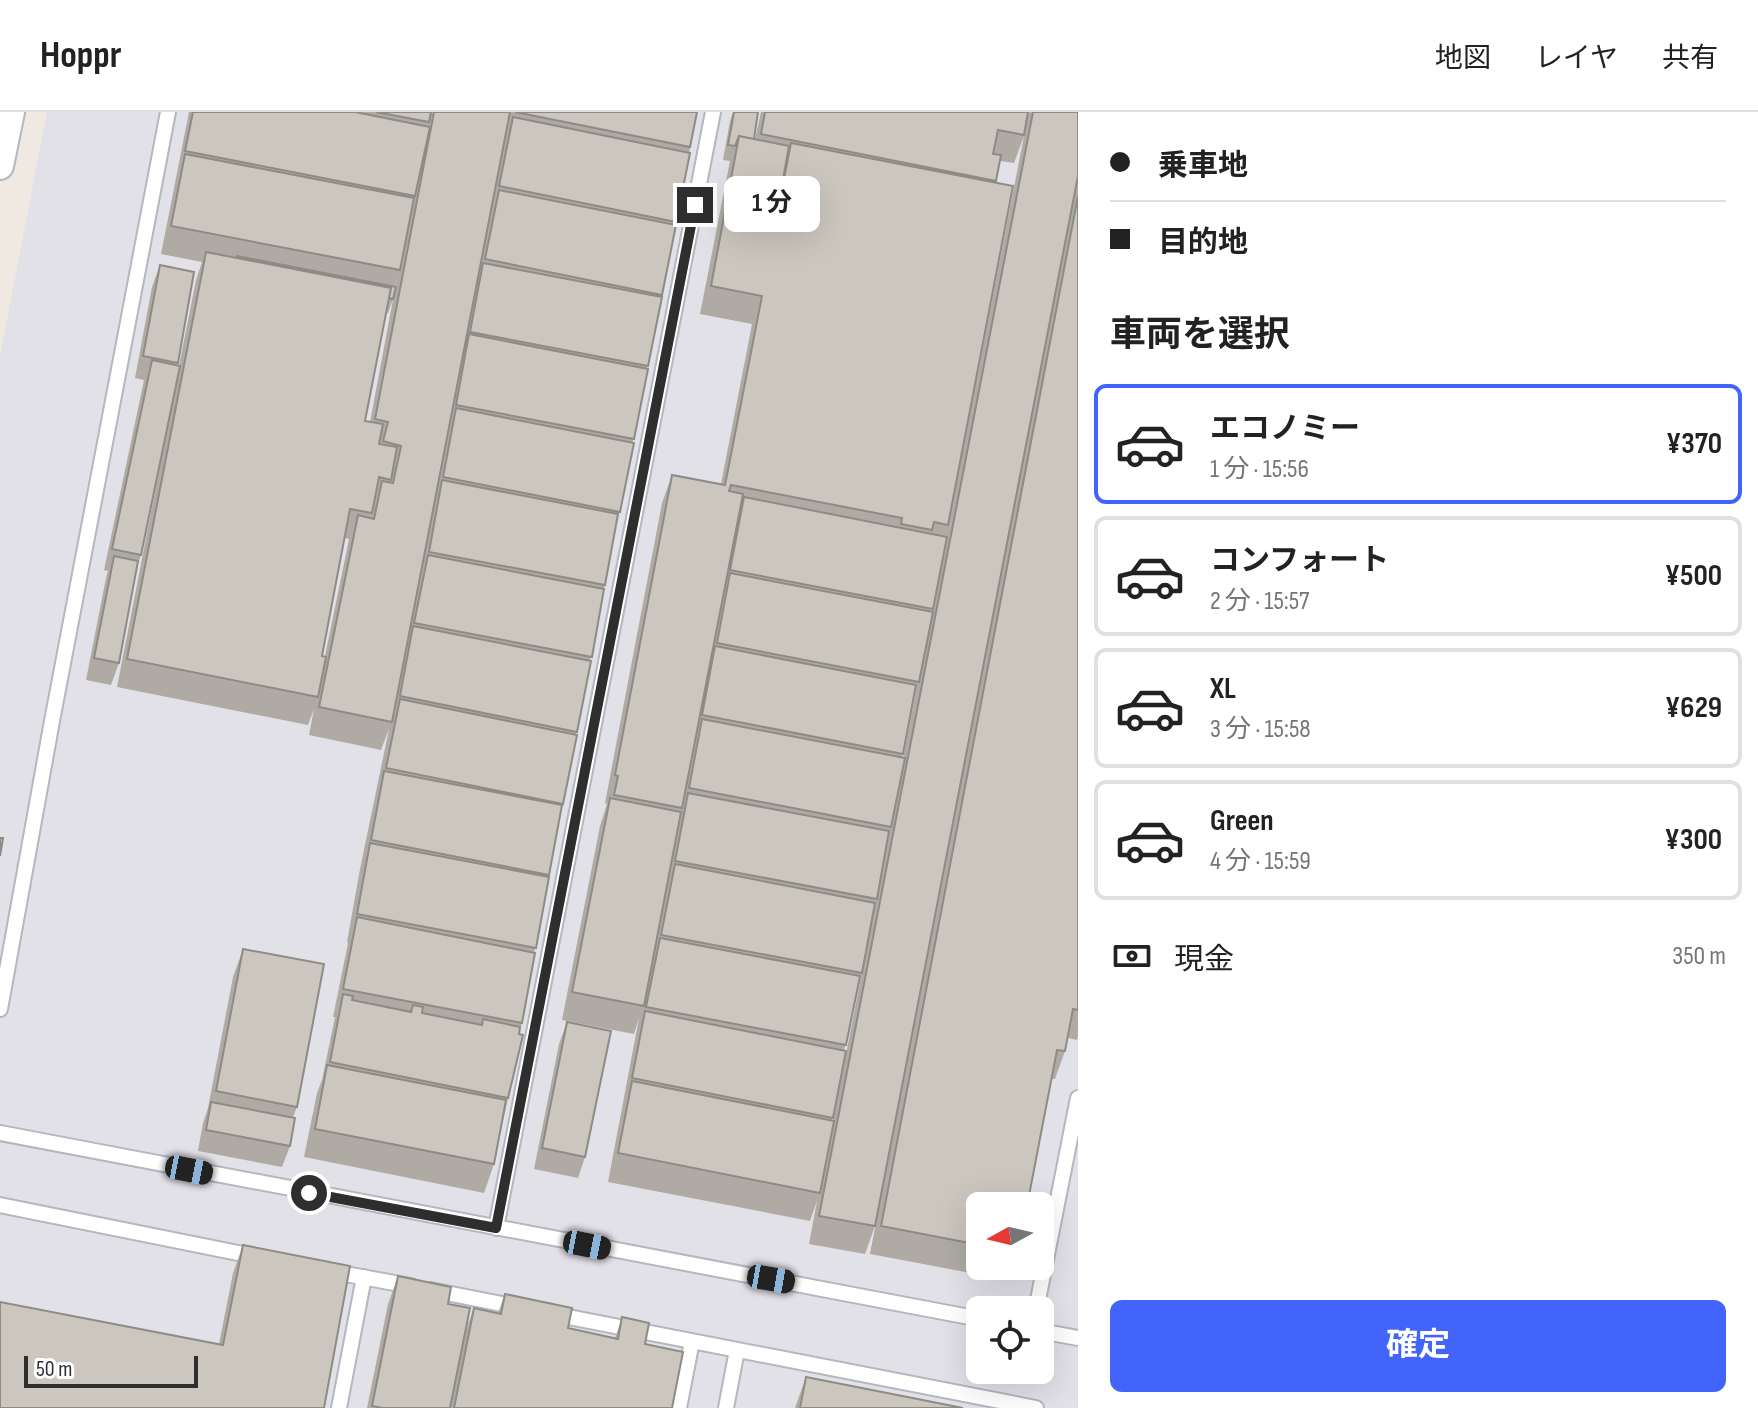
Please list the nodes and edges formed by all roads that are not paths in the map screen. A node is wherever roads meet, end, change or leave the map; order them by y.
1 (11, 112) edge
2 (168, 112) edge
3 (713, 112) edge
4 (0, 166) edge
5 (0, 1009) edge
6 (1078, 1098) edge
7 (0, 1133) edge
8 (0, 1205) edge
9 (496, 1228) junction
10 (270, 1259) edge
11 (317, 1268) edge
12 (364, 1277) junction
13 (1039, 1296) edge
14 (966, 1316) edge
15 (1054, 1334) edge
16 (1078, 1338) edge
17 (692, 1341) junction
18 (737, 1350) junction
19 (339, 1408) edge
20 (679, 1408) edge
21 (726, 1408) edge
22 (1036, 1408) edge

1 - 4 street
2 - 5 lane
3 - 9 lane
6 - 13 lane
7 - 9 lane
8 - 10 lane
9 - 14 lane
11 - 12 lane
12 - 17 lane
12 - 19 lane
15 - 16 lane
17 - 18 lane
17 - 20 lane
18 - 21 lane
18 - 22 lane

